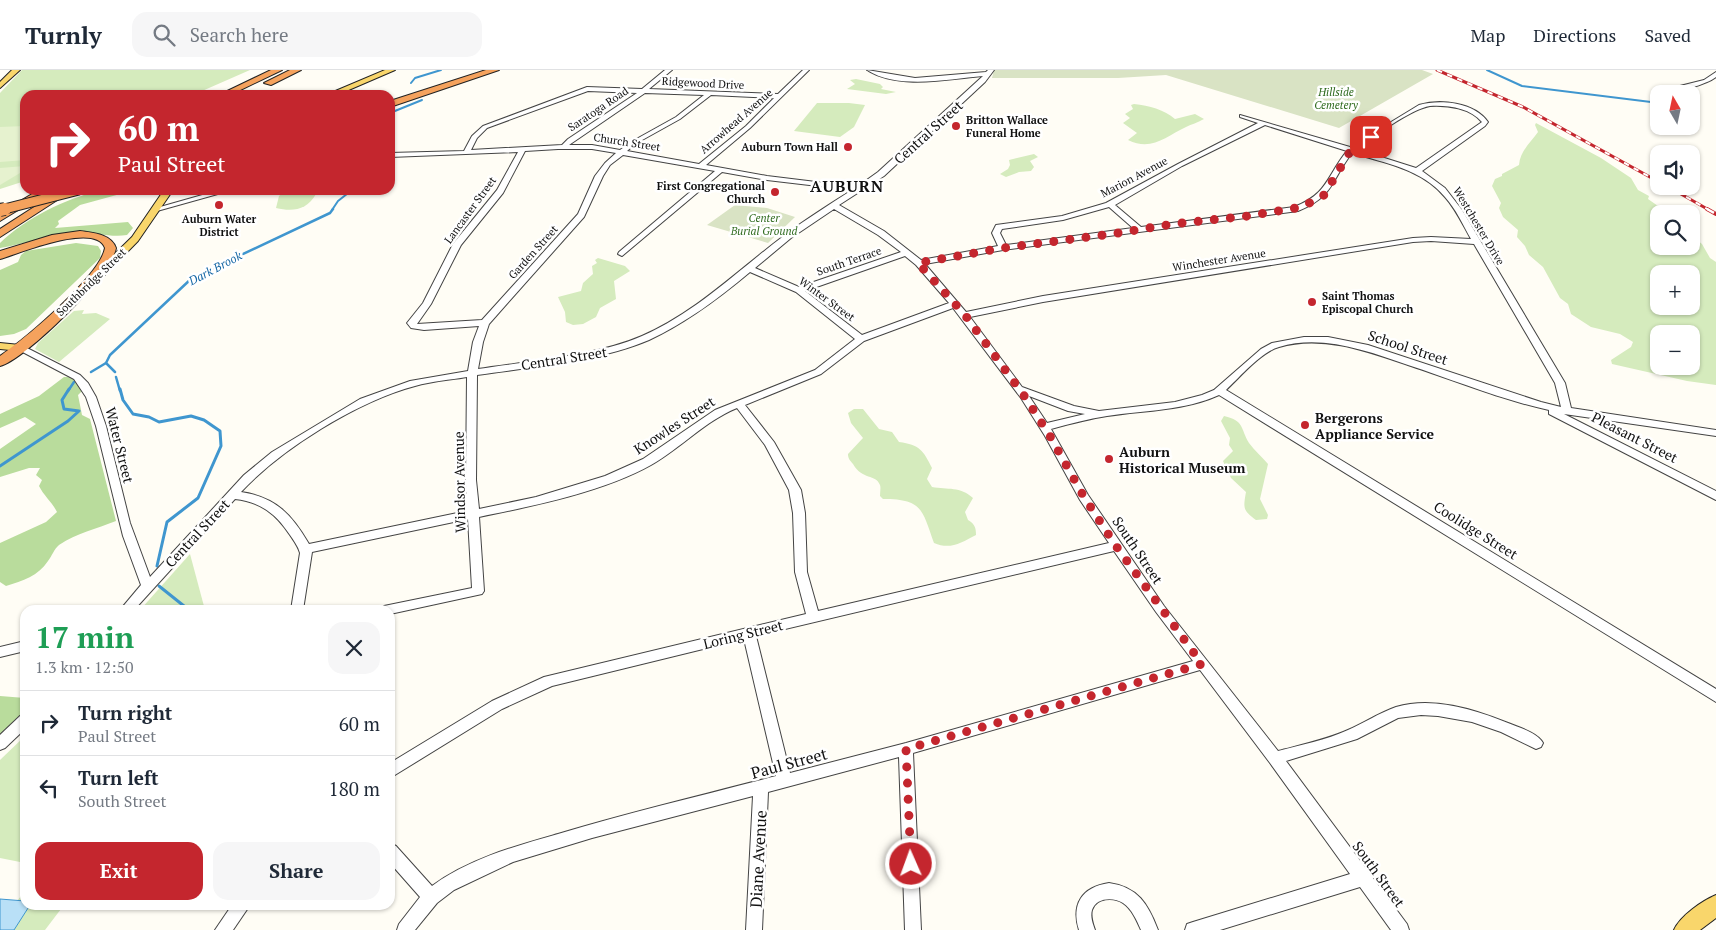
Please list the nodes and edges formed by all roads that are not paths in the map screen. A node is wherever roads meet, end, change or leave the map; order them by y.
1 (16, 70) edge
2 (278, 70) edge
3 (297, 70) edge
4 (391, 70) edge
5 (476, 70) edge
6 (495, 70) edge
7 (669, 70) edge
8 (806, 70) edge
9 (870, 70) edge
10 (1712, 70) edge
11 (990, 72) edge
12 (1715, 76) edge
13 (1, 85) edge
14 (1685, 85) edge
15 (233, 90) edge
16 (252, 90) edge
17 (342, 90) edge
18 (644, 90) junction
19 (710, 93) junction
20 (395, 95) edge
21 (781, 96) junction
22 (395, 102) edge
23 (1242, 116) dead end
24 (1264, 123) junction
25 (564, 147) junction
26 (523, 149) junction
27 (1351, 150) junction
28 (622, 151) junction
29 (466, 153) junction
30 (395, 155) edge
31 (700, 166) junction
32 (720, 170) junction
33 (1417, 172) junction
34 (859, 189) junction
35 (32, 195) edge
36 (38, 195) edge
37 (59, 195) edge
38 (59, 195) edge
39 (166, 195) edge
40 (209, 195) edge
41 (0, 203) edge
42 (1110, 204) junction
43 (836, 206) junction
44 (157, 209) junction
45 (0, 210) edge
46 (0, 218) edge
47 (1140, 230) junction
48 (0, 234) edge
49 (1477, 242) junction
50 (1003, 248) junction
51 (907, 253) junction
52 (622, 254) dead end
53 (0, 255) edge
54 (918, 263) junction
55 (750, 268) junction
56 (799, 290) junction
57 (74, 300) junction
58 (956, 304) junction
59 (965, 315) junction
60 (485, 322) junction
61 (861, 339) junction
62 (0, 346) edge
63 (20, 348) junction
64 (0, 362) edge
65 (473, 372) junction
66 (1018, 388) junction
67 (1219, 390) junction
68 (740, 404) junction
69 (1539, 406) junction
70 (1567, 411) junction
71 (1105, 413) junction
72 (1044, 427) junction
73 (1716, 433) edge
74 (232, 495) junction
75 (1716, 496) edge
76 (475, 515) junction
77 (1116, 546) junction
78 (305, 549) junction
79 (148, 586) junction
80 (131, 605) edge
81 (298, 605) edge
82 (395, 608) edge
83 (813, 617) junction
84 (749, 633) junction
85 (20, 647) edge
86 (0, 652) edge
87 (1202, 664) junction
88 (1716, 696) edge
89 (20, 725) edge
90 (1536, 743) dead end
91 (0, 744) edge
92 (906, 749) junction
93 (1275, 758) junction
94 (395, 768) edge
95 (785, 782) junction
96 (762, 788) junction
97 (395, 857) edge
98 (1363, 878) junction
99 (431, 897) junction
100 (1716, 905) edge
101 (238, 910) edge
102 (223, 930) edge
103 (405, 930) edge
104 (754, 930) edge
105 (913, 930) edge
106 (1087, 930) edge
107 (1150, 930) edge
108 (1193, 930) edge
109 (1401, 930) edge
110 (1684, 930) edge

1 - 13 main road
2 - 15 highway
3 - 16 highway
4 - 17 main road
5 - 20 highway
6 - 22 highway
7 - 18 street, Saratoga Road
8 - 21 street, Arrowhead Avenue
9 - 11 street
10 - 12 street
11 - 34 street, Central Street
12 - 14 street
18 - 19 street, Ridgewood Drive
18 - 25 street, Saratoga Road
18 - 29 street, Ridgewood Drive
19 - 21 street, Ridgewood Drive
19 - 28 street, Garden Street
21 - 31 street, Arrowhead Avenue
23 - 24 street, Westchester Drive
24 - 27 street, Westchester Drive
24 - 42 street, Marion Avenue
25 - 26 street, Church Street
25 - 28 street, Church Street
26 - 29 street, Church Street
26 - 60 street, Lancaster Street
27 - 33 street, Westchester Drive
27 - 33 street
27 - 47 street
28 - 31 street, Church Street
28 - 60 street, Garden Street
29 - 30 street, Church Street
31 - 32 street, Church Street
32 - 34 street, Church Street
32 - 52 street
33 - 49 street, Westchester Drive
34 - 43 street, Central Street
35 - 41 highway
36 - 46 highway
37 - 48 highway
38 - 45 highway, bridge
39 - 44 main road, Southbridge Street
40 - 44 street
42 - 47 street
42 - 50 street, Marion Avenue
43 - 51 street, South Street
43 - 55 street, Central Street
44 - 57 main road, Southbridge Street
47 - 50 street
49 - 59 street, Winchester Avenue
49 - 70 street, Westchester Drive
50 - 54 street
51 - 54 street, South Street
51 - 56 street, South Terrace
53 - 57 highway
54 - 58 street, South Street
55 - 56 street, Winter Street
55 - 65 street, Central Street
56 - 61 street, Winter Street
57 - 63 highway, Southbridge Street
58 - 59 street, South Street
58 - 61 street, Knowles Street
59 - 66 street, South Street
60 - 65 street, Garden Street
61 - 68 street, Knowles Street
62 - 63 main road
63 - 64 highway, Southbridge Street
63 - 79 street, Water Street
65 - 74 street, Central Street
65 - 76 street, Windsor Avenue
66 - 71 street, School Street
66 - 72 street, South Street
67 - 69 street, School Street
67 - 71 street, School Street
67 - 88 street, Coolidge Street
68 - 76 street, Knowles Street
68 - 83 street
69 - 70 street, School Street
69 - 75 street, Pleasant Street
70 - 73 street, School Street
71 - 72 street, School Street
72 - 77 street, South Street
74 - 78 street
74 - 79 street, Central Street
76 - 78 street, Knowles Street
76 - 82 street, Windsor Avenue
77 - 83 street, Loring Street
77 - 87 street, South Street
78 - 81 street
79 - 80 street, Central Street
83 - 84 street, Loring Street
84 - 94 street, Loring Street
84 - 95 street
85 - 86 street
87 - 92 street, Paul Street
87 - 93 street, South Street
89 - 91 street
90 - 93 street
92 - 95 street, Paul Street
92 - 105 street
93 - 98 street, South Street
95 - 96 street, Paul Street
96 - 99 street, Paul Street
96 - 104 street, Diane Avenue
97 - 99 street
98 - 108 street
98 - 109 street, South Street
99 - 103 street, Paul Street
100 - 110 main road
101 - 102 street
106 - 107 street

